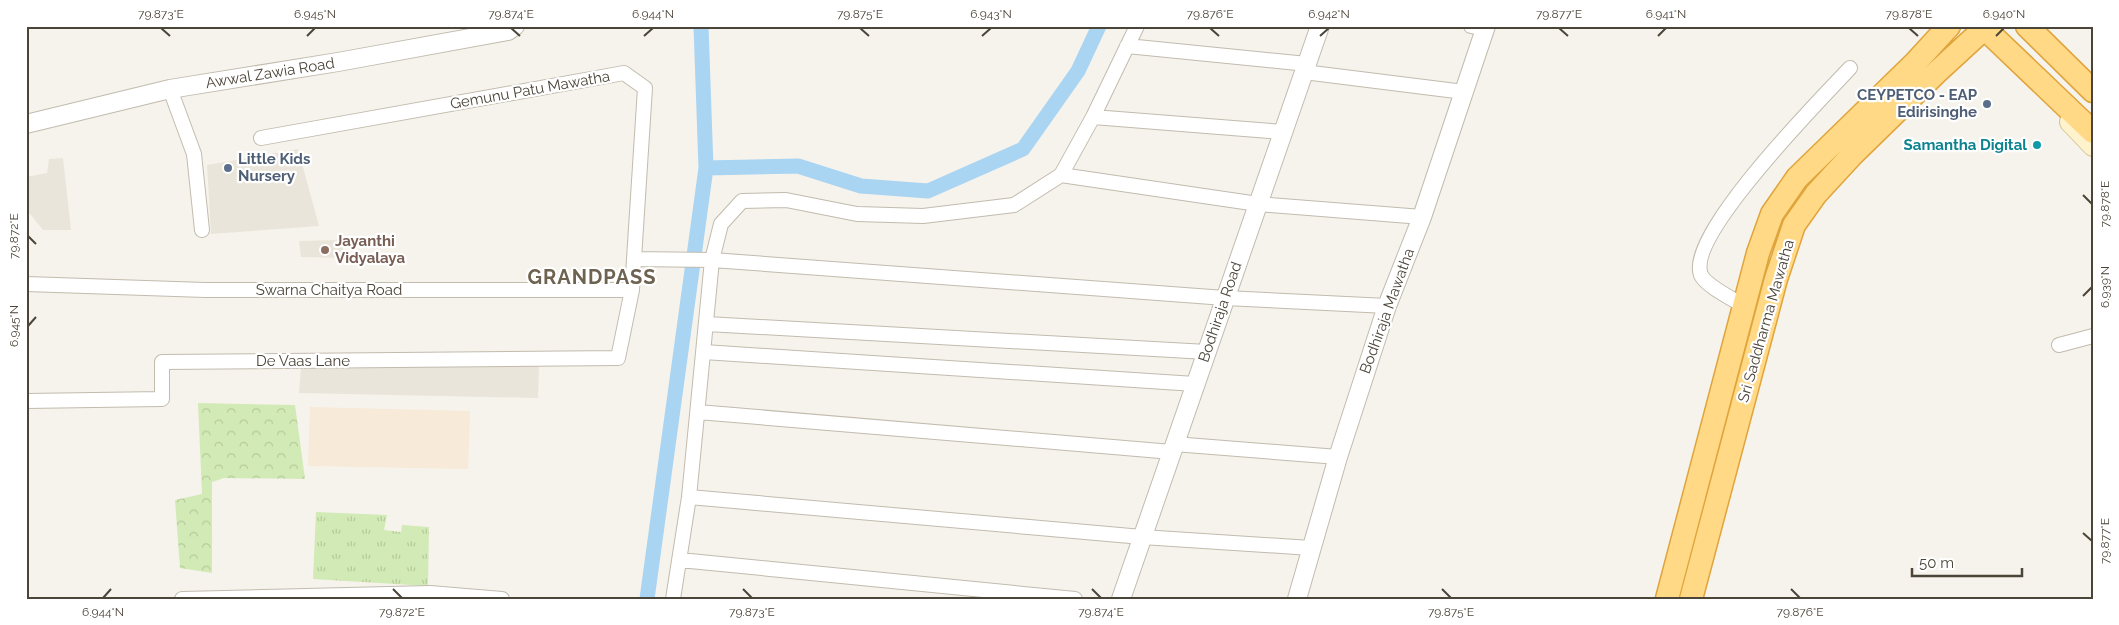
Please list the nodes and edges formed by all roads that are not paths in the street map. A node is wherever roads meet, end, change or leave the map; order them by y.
1 (515, 26) edge
2 (1137, 26) edge
3 (1320, 26) edge
4 (1949, 26) edge
5 (2027, 26) edge
6 (1481, 27) edge
7 (1985, 27) edge
8 (1127, 46) junction
9 (2011, 54) junction
10 (1305, 68) junction
11 (1850, 68) dead end
12 (2092, 87) edge
13 (170, 89) junction
14 (1464, 92) junction
15 (1093, 117) junction
16 (26, 124) edge
17 (1283, 132) junction
18 (2093, 132) edge
19 (261, 138) dead end
20 (2093, 146) edge
21 (1061, 175) junction
22 (1258, 204) junction
23 (1422, 217) junction
24 (202, 230) dead end
25 (634, 259) junction
26 (712, 260) junction
27 (26, 284) edge
28 (632, 290) junction
29 (1225, 298) junction
30 (1387, 306) junction
31 (1744, 306) junction
32 (707, 324) junction
33 (2093, 336) edge
34 (2059, 345) dead end
35 (704, 352) junction
36 (1206, 352) junction
37 (618, 358) joint
38 (1195, 384) junction
39 (26, 401) edge
40 (698, 412) junction
41 (1173, 448) junction
42 (1338, 457) junction
43 (689, 497) junction
44 (1142, 537) junction
45 (1311, 548) junction
46 (680, 560) junction
47 (182, 599) edge
48 (502, 599) edge
49 (673, 599) edge
50 (1075, 599) edge
51 (1121, 599) edge
52 (1297, 599) edge
53 (1667, 599) edge
54 (1691, 599) edge

1 - 13 street, Awwal Zawia Road
2 - 8 street
3 - 10 street, Bodhiraja Road
4 - 31 highway, Sri Saddharma Mawatha
5 - 12 highway
6 - 14 street, Bodhiraja Mawatha
7 - 9 highway
7 - 54 highway, Sri Saddharma Mawatha
8 - 10 street
8 - 15 street
9 - 18 highway
9 - 20 main road
10 - 14 street
10 - 17 street, Bodhiraja Road
11 - 31 street
13 - 16 street, Awwal Zawia Road
13 - 24 street
14 - 23 street, Bodhiraja Mawatha
15 - 17 street
15 - 21 street
17 - 22 street, Bodhiraja Road
19 - 25 street, Gemunu Patu Mawatha
21 - 22 street
21 - 26 street
22 - 23 street
22 - 29 street, Bodhiraja Road
23 - 30 street, Bodhiraja Mawatha
25 - 26 street
25 - 28 street, Gemunu Patu Mawatha
26 - 29 street
26 - 32 street
27 - 28 street, Swarna Chaitya Road
28 - 37 street, Gemunu Patu Mawatha
29 - 30 street
29 - 36 street, Bodhiraja Road
30 - 42 street, Bodhiraja Mawatha
31 - 53 highway, Sri Saddharma Mawatha
32 - 35 street
32 - 36 street
33 - 34 street
35 - 38 street
35 - 40 street
36 - 38 street, Bodhiraja Road
37 - 39 street, De Vaas Lane
38 - 41 street, Bodhiraja Road
40 - 41 street
40 - 43 street
41 - 42 street
41 - 44 street, Bodhiraja Road
42 - 45 street, Bodhiraja Mawatha
43 - 44 street
43 - 46 street
44 - 45 street
44 - 51 street, Bodhiraja Road
45 - 52 street, Bodhiraja Mawatha
46 - 49 street
46 - 50 street
47 - 48 street

